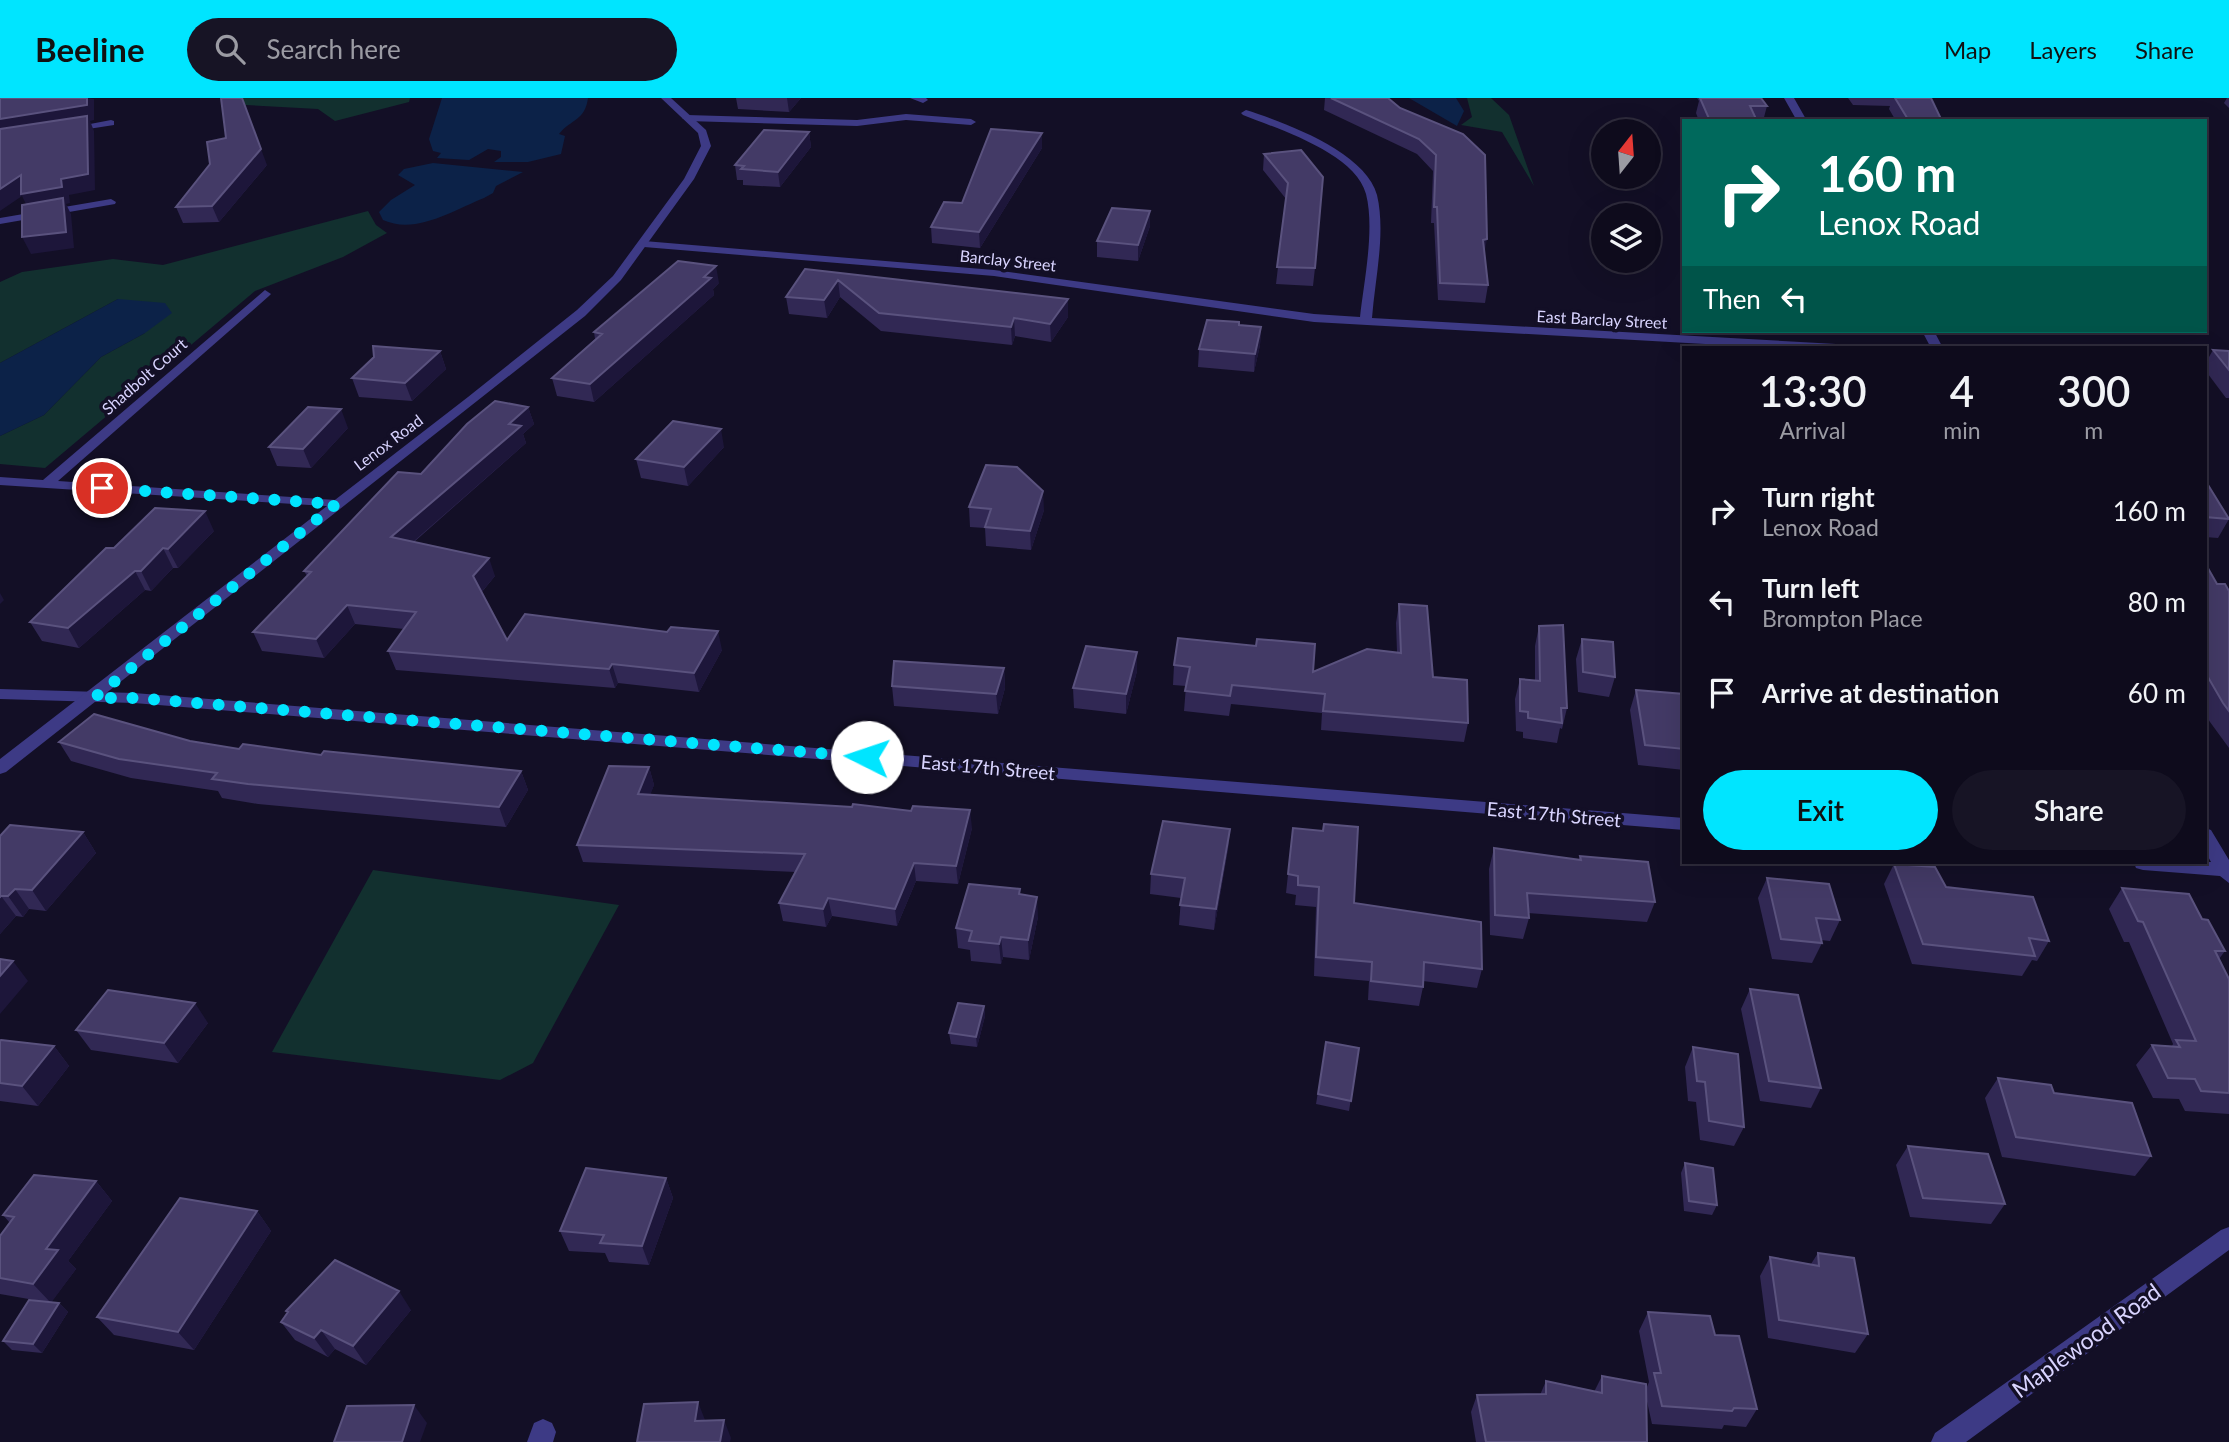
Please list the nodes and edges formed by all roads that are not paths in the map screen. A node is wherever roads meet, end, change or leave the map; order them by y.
1 (666, 98) edge
2 (1789, 98) edge
3 (1246, 113) dead end
4 (687, 118) junction
5 (1801, 119) edge
6 (762, 121) junction
7 (971, 122) dead end
8 (111, 123) dead end
9 (699, 130) junction
10 (62, 131) edge
11 (111, 202) dead end
12 (0, 221) edge
13 (645, 244) junction
14 (265, 294) dead end
15 (1366, 321) junction
16 (1801, 346) edge
17 (0, 481) edge
18 (46, 484) junction
19 (336, 504) junction
20 (0, 694) edge
21 (94, 698) junction
22 (0, 768) edge
23 (1682, 824) edge
24 (2207, 838) edge
25 (2151, 864) edge
26 (2227, 873) edge
27 (2229, 1237) edge
28 (1944, 1442) edge

1 - 4 street
2 - 5 street
3 - 15 street
4 - 6 street
4 - 9 street
6 - 7 street
6 - 9 street
8 - 10 street
9 - 13 street, Lenox Road
11 - 12 street
13 - 15 street, Barclay Street
13 - 19 street, Lenox Road
14 - 18 street, Shadbolt Court
15 - 16 street, East Barclay Street
17 - 18 street
18 - 19 street
19 - 21 street, Lenox Road
20 - 21 street, East 17th Street
21 - 22 street, Lenox Road
21 - 23 street, East 17th Street
24 - 26 street
25 - 26 street
27 - 28 street, Maplewood Road

